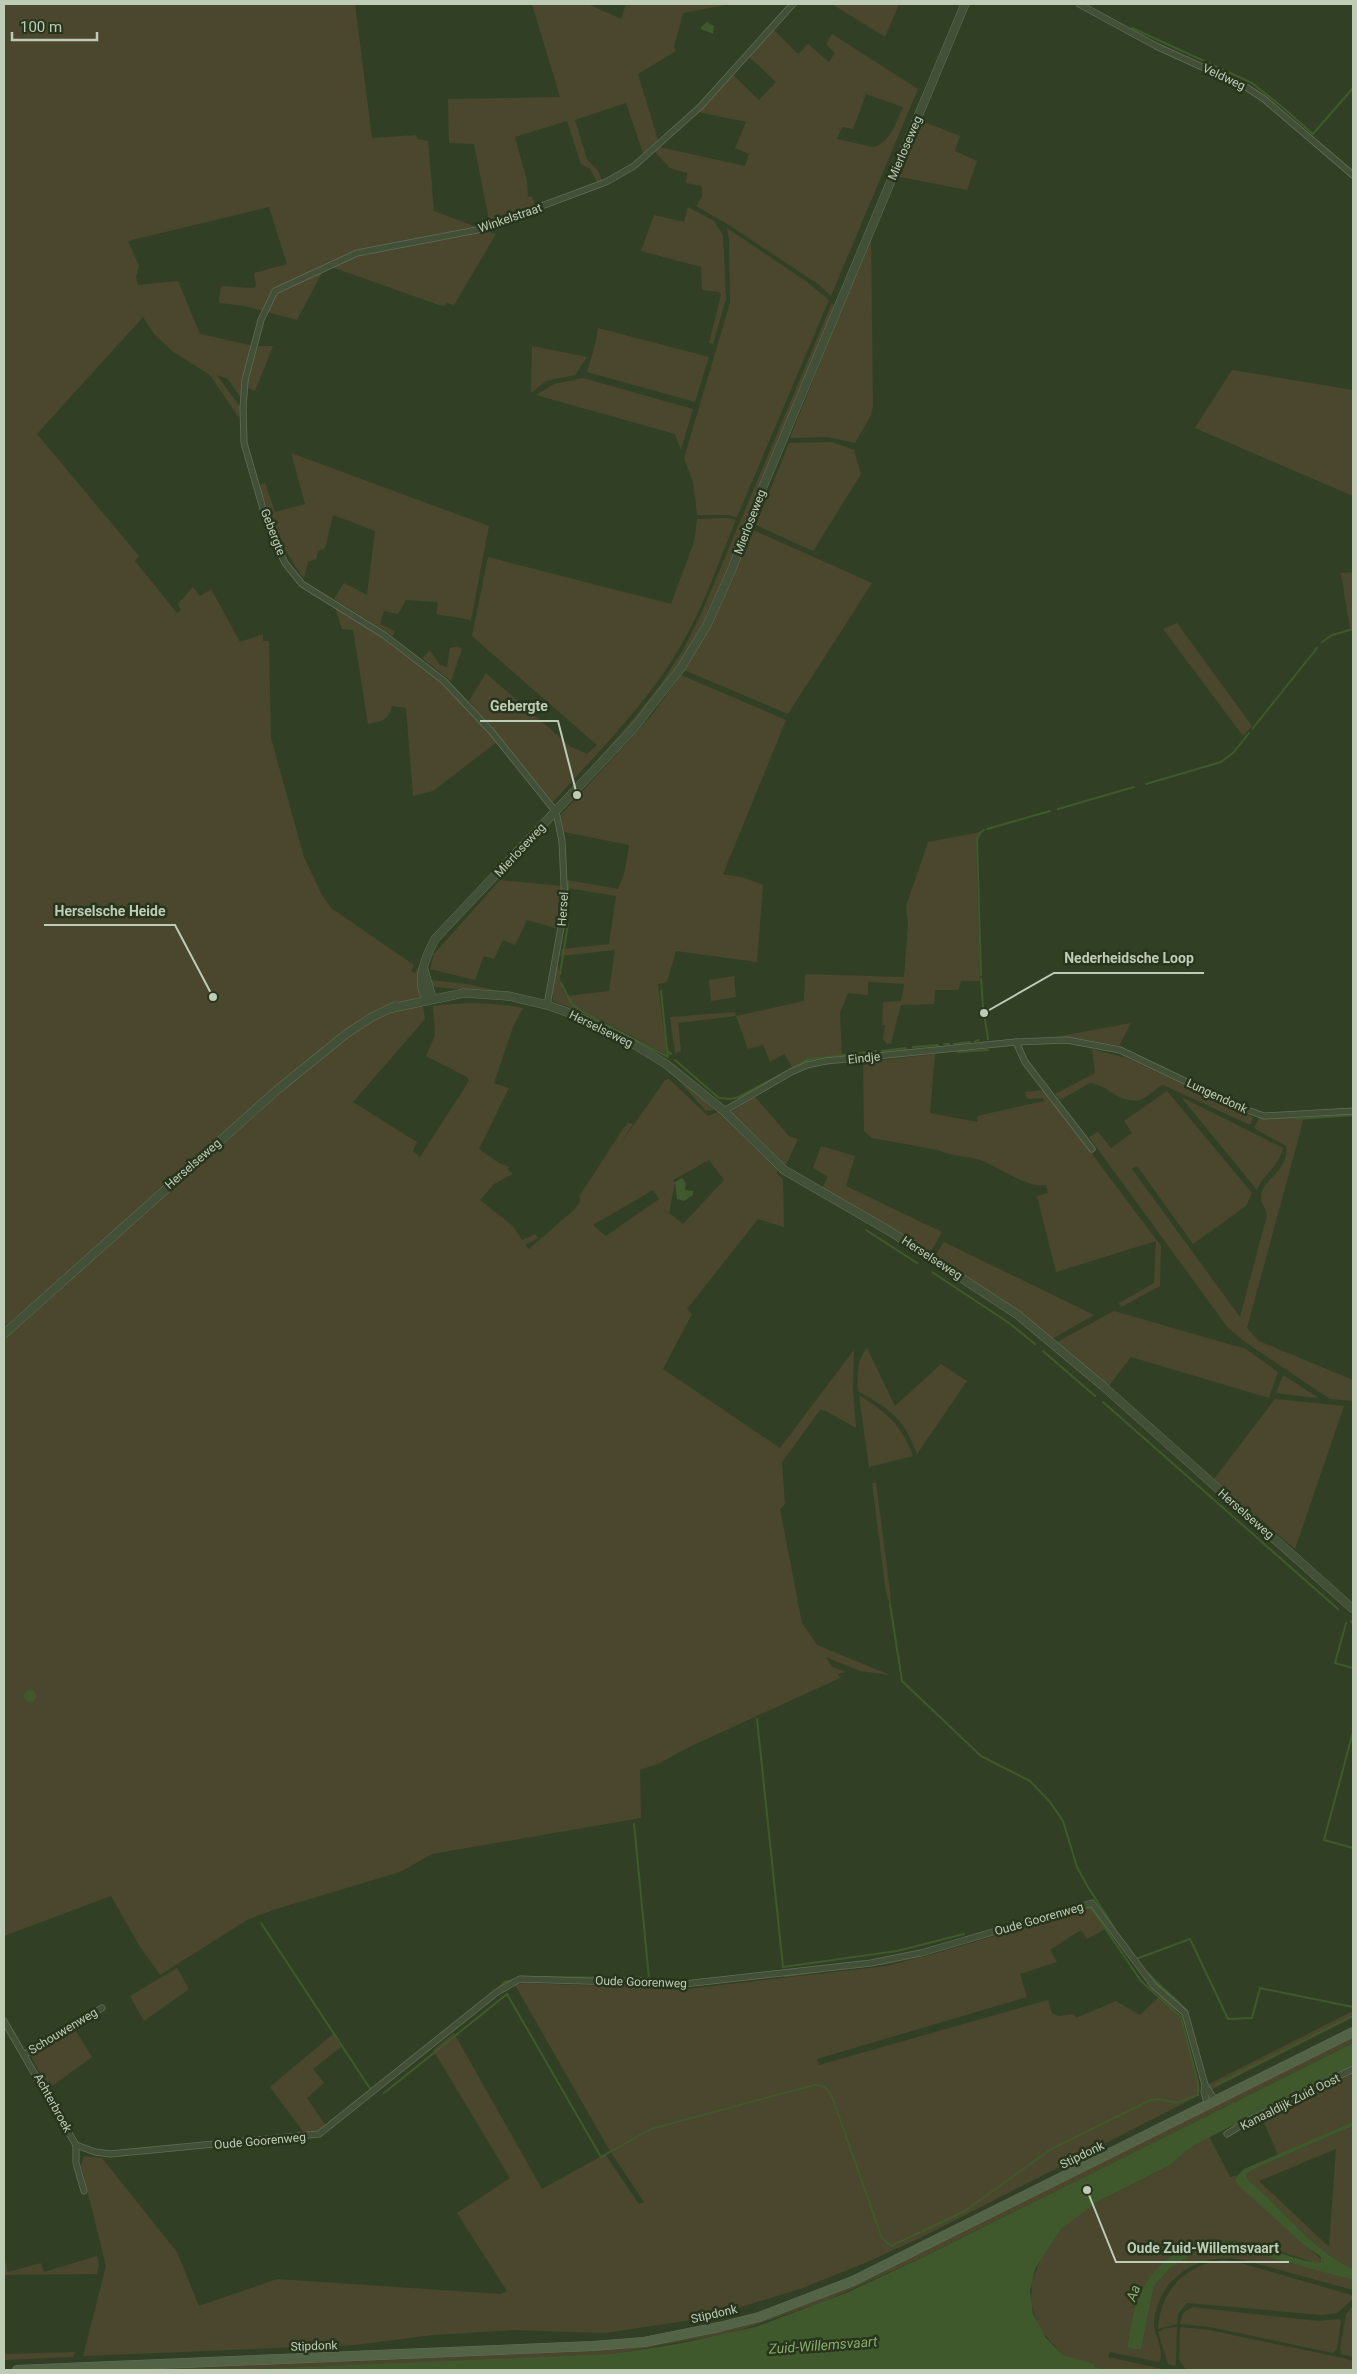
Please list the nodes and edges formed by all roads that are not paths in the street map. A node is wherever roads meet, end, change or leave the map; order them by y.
1 (793, 4) edge
2 (965, 4) edge
3 (1079, 4) edge
4 (1353, 175) edge
5 (244, 401) joint
6 (556, 812) junction
7 (428, 996) junction
8 (547, 1005) junction
9 (1016, 1042) junction
10 (1144, 1060) joint
11 (724, 1111) junction
12 (1353, 1111) edge
13 (1092, 1149) dead end
14 (4, 1334) edge
15 (1353, 1609) edge
16 (102, 2008) dead end
17 (4, 2021) edge
18 (1353, 2032) edge
19 (25, 2054) junction
20 (1353, 2069) edge
21 (1212, 2104) junction
22 (1227, 2134) dead end
23 (76, 2145) junction
24 (84, 2191) dead end
25 (17, 2370) edge

1 - 5 street, Winkelstraat
2 - 6 street, Mierloseweg
3 - 4 street, Veldweg
5 - 6 street, Gebergte
6 - 7 street, Mierloseweg
6 - 8 street, Hersel
7 - 8 street, Herselseweg
7 - 14 street, Herselseweg
8 - 11 street, Herselseweg
9 - 10 street, Eindje
9 - 11 street, Eindje
9 - 13 street
10 - 12 street, Lungendonk
11 - 15 street, Herselseweg
16 - 19 street, Schouwenweg
17 - 19 street, Achterbroek
18 - 21 main road, Stipdonk
19 - 23 street, Achterbroek
20 - 22 street, Kanaaldijk Zuid Oost
21 - 23 street, Oude Goorenweg
21 - 25 main road, Stipdonk
23 - 24 street, Achterbroek

